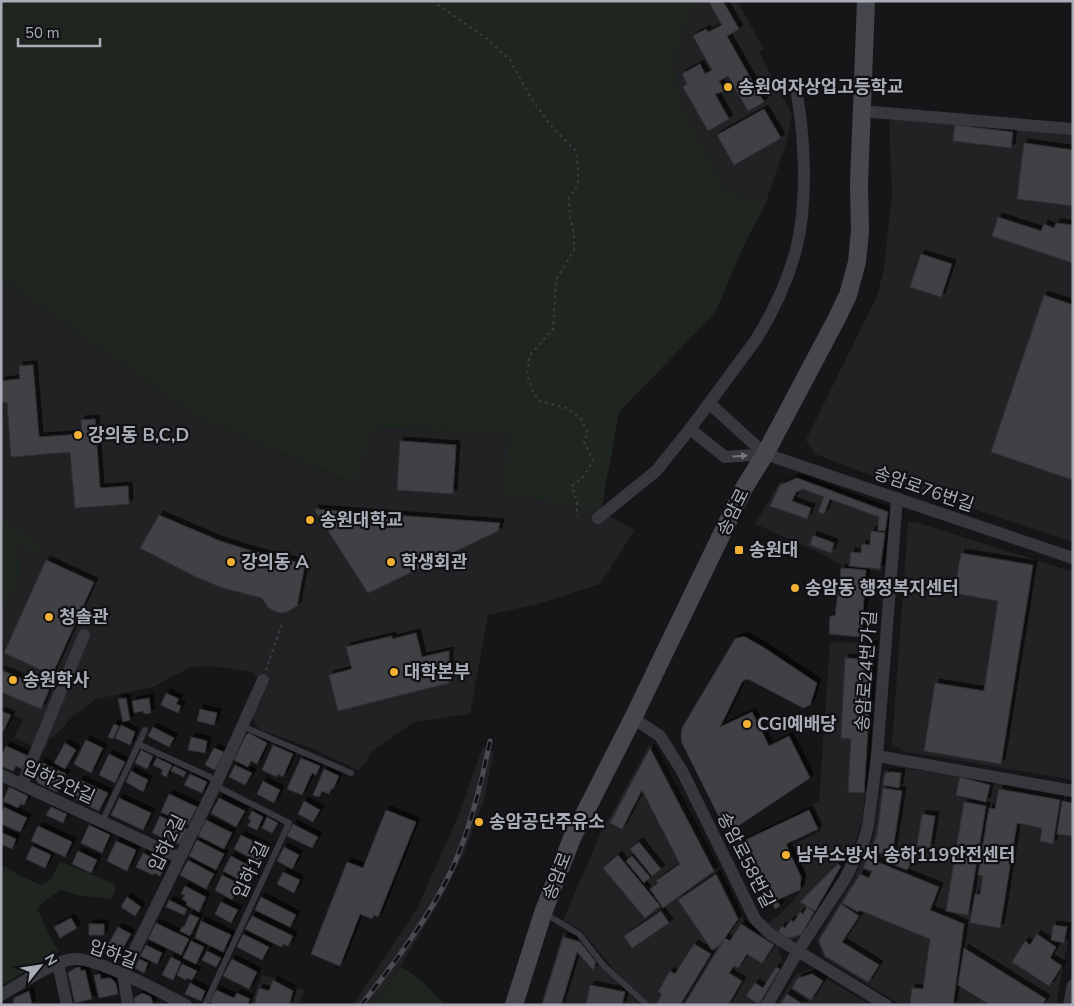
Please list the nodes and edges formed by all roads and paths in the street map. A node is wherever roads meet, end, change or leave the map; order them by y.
1 (432, 1) edge
2 (866, 1) edge
3 (797, 94) dead end
4 (861, 111) junction
5 (1073, 129) edge
6 (709, 403) junction
7 (690, 429) junction
8 (765, 454) junction
9 (897, 498) junction
10 (577, 516) dead end
11 (598, 518) dead end
12 (1073, 558) edge
13 (282, 624) dead end
14 (84, 636) dead end
15 (263, 680) joint
16 (633, 718) junction
17 (242, 726) junction
18 (145, 730) dead end
19 (138, 744) junction
20 (877, 756) junction
21 (352, 773) dead end
22 (1, 775) edge
23 (216, 784) junction
24 (22, 785) junction
25 (1073, 791) edge
26 (102, 822) junction
27 (180, 858) junction
28 (542, 913) junction
29 (798, 951) junction
30 (58, 964) junction
31 (122, 974) junction
32 (1073, 985) edge
33 (1, 995) edge
34 (4, 1005) edge
35 (66, 1005) edge
36 (128, 1005) edge
37 (186, 1005) edge
38 (204, 1005) edge
39 (514, 1005) edge
40 (647, 1005) edge
41 (767, 1005) edge
42 (886, 1005) edge
43 (1069, 1005) edge

1 - 10 path
2 - 4 main road, 송암로
3 - 6 street
4 - 5 street
4 - 8 main road, 송암로
6 - 7 street
6 - 8 street
7 -> 8 street
7 - 11 street
8 - 9 street, 송암로76번길
8 - 16 main road, 송암로
9 - 12 street, 송암로76번길
9 - 20 street, 송암로24번가길
13 - 15 path
14 - 24 street
15 - 17 street, 입하2길
16 - 28 main road, 송암로
16 - 29 street, 송암로58번길
17 - 21 lane
17 - 23 street, 입하2길
18 - 19 lane, 입하2안길
19 - 23 lane
19 - 26 lane, 입하2안길
20 - 25 street, 송암로24번가길
20 - 29 street, 송암로24번가길
22 - 24 street, 입하2안길
23 - 27 street, 입하2길
23 - 38 lane, 입하1길
24 - 26 street, 입하2안길
26 - 27 street, 입하2안길
27 - 31 street, 입하2길
28 - 39 main road, 송암로
28 - 40 lane
29 - 41 street, 송암로24번가길
29 - 42 street, 송암로58번길
30 - 31 street, 입하길
30 - 33 street, 입하길
30 - 35 street
31 - 36 street
31 - 37 street, 입하길
32 - 43 street
33 - 34 street

